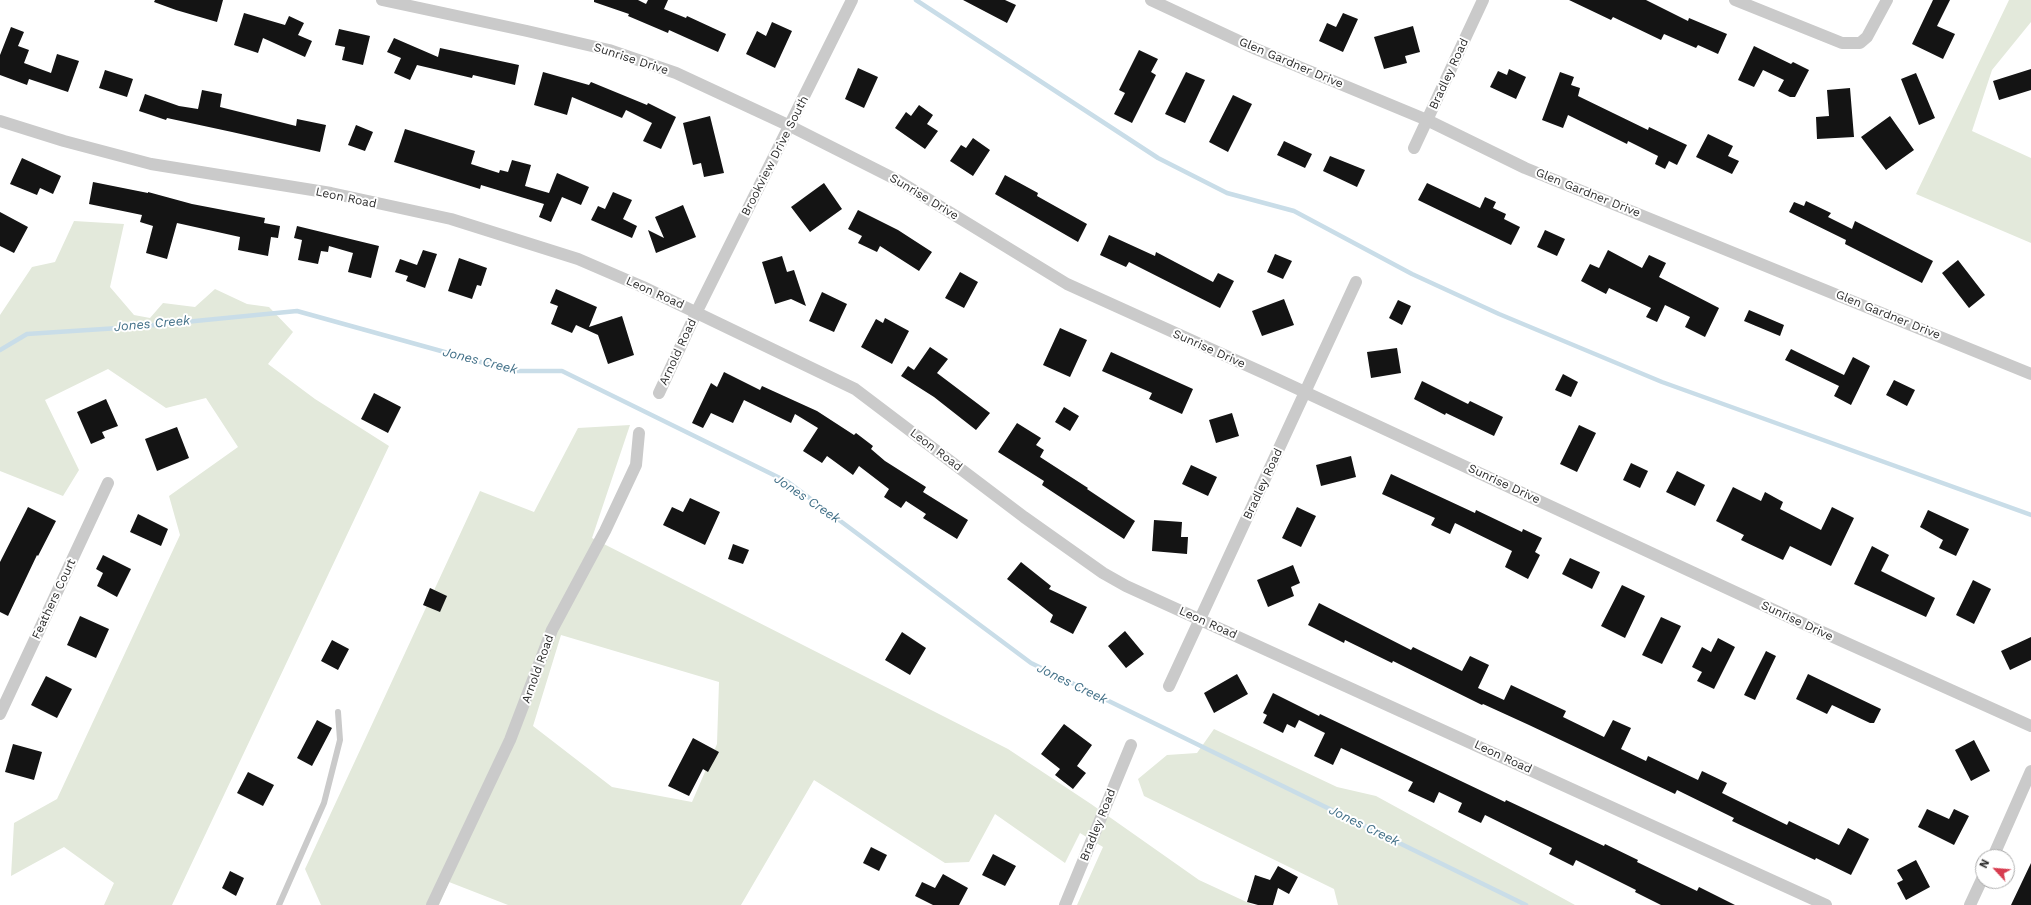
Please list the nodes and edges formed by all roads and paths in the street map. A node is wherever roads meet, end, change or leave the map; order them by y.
1 (382, 0) edge
2 (852, 0) edge
3 (1151, 0) edge
4 (1483, 0) edge
5 (1736, 0) edge
6 (1887, 0) edge
7 (1427, 120) junction
8 (0, 121) edge
9 (790, 126) junction
10 (1414, 148) dead end
11 (1356, 282) dead end
12 (697, 311) junction
13 (2031, 374) edge
14 (659, 393) dead end
15 (1305, 393) junction
16 (639, 433) dead end
17 (108, 484) dead end
18 (1201, 620) junction
19 (1169, 686) dead end
20 (338, 712) dead end
21 (0, 714) edge
22 (2031, 726) edge
23 (1131, 745) dead end
24 (2031, 771) edge
25 (1997, 849) edge
26 (1977, 889) edge
27 (279, 905) edge
28 (432, 905) edge
29 (1065, 905) edge
30 (1826, 905) edge
31 (1970, 905) edge

1 - 9 street, Sunrise Drive
2 - 9 street, Brookview Drive South
3 - 7 street, Glen Gardner Drive
4 - 7 street, Bradley Road
5 - 6 street
7 - 10 street, Bradley Road
7 - 13 street, Glen Gardner Drive
8 - 12 street, Leon Road
9 - 12 street, Brookview Drive South
9 - 15 street, Sunrise Drive
11 - 15 street, Bradley Road
12 - 14 street, Arnold Road
12 - 18 street, Leon Road
15 - 18 street, Bradley Road
15 - 22 street, Sunrise Drive
16 - 28 street, Arnold Road
17 - 21 street, Feathers Court
18 - 19 street, Bradley Road
18 - 30 street, Leon Road
20 - 27 lane
23 - 29 street, Bradley Road
24 - 25 street
26 - 31 street

